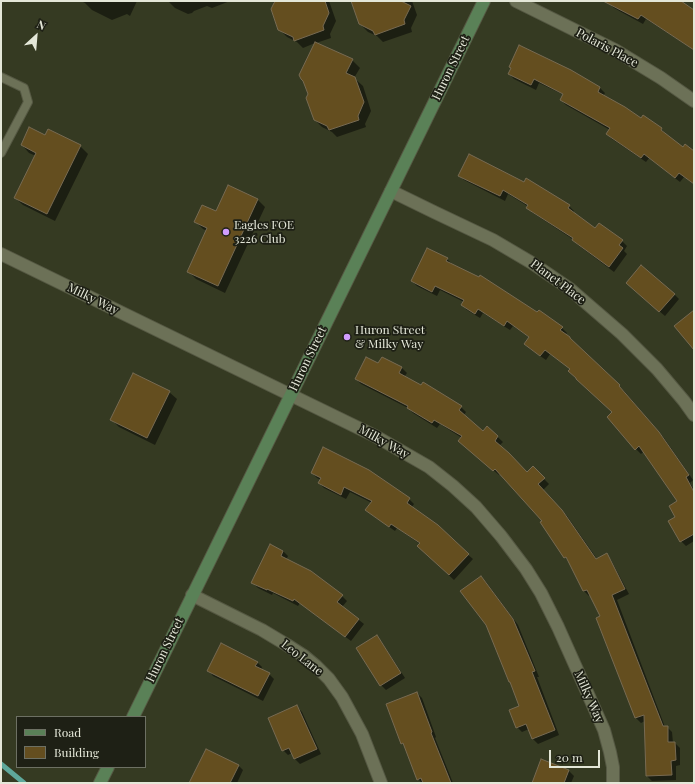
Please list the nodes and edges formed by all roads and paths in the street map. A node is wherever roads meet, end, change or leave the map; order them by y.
1 (484, 1) edge
2 (516, 1) edge
3 (1, 77) edge
4 (694, 101) edge
5 (1, 153) edge
6 (391, 191) junction
7 (1, 254) edge
8 (291, 394) junction
9 (694, 415) edge
10 (192, 595) junction
11 (132, 716) edge
12 (108, 768) edge
13 (378, 782) edge
14 (100, 783) edge
15 (613, 783) edge

1 - 6 main road, Huron Street
2 - 4 street, Polaris Place
3 - 5 lane
6 - 8 main road, Huron Street
6 - 9 street, Planet Place
7 - 8 street, Milky Way
8 - 10 main road, Huron Street
8 - 15 street, Milky Way
10 - 11 main road, Huron Street
10 - 13 street, Leo Lane
12 - 14 main road

